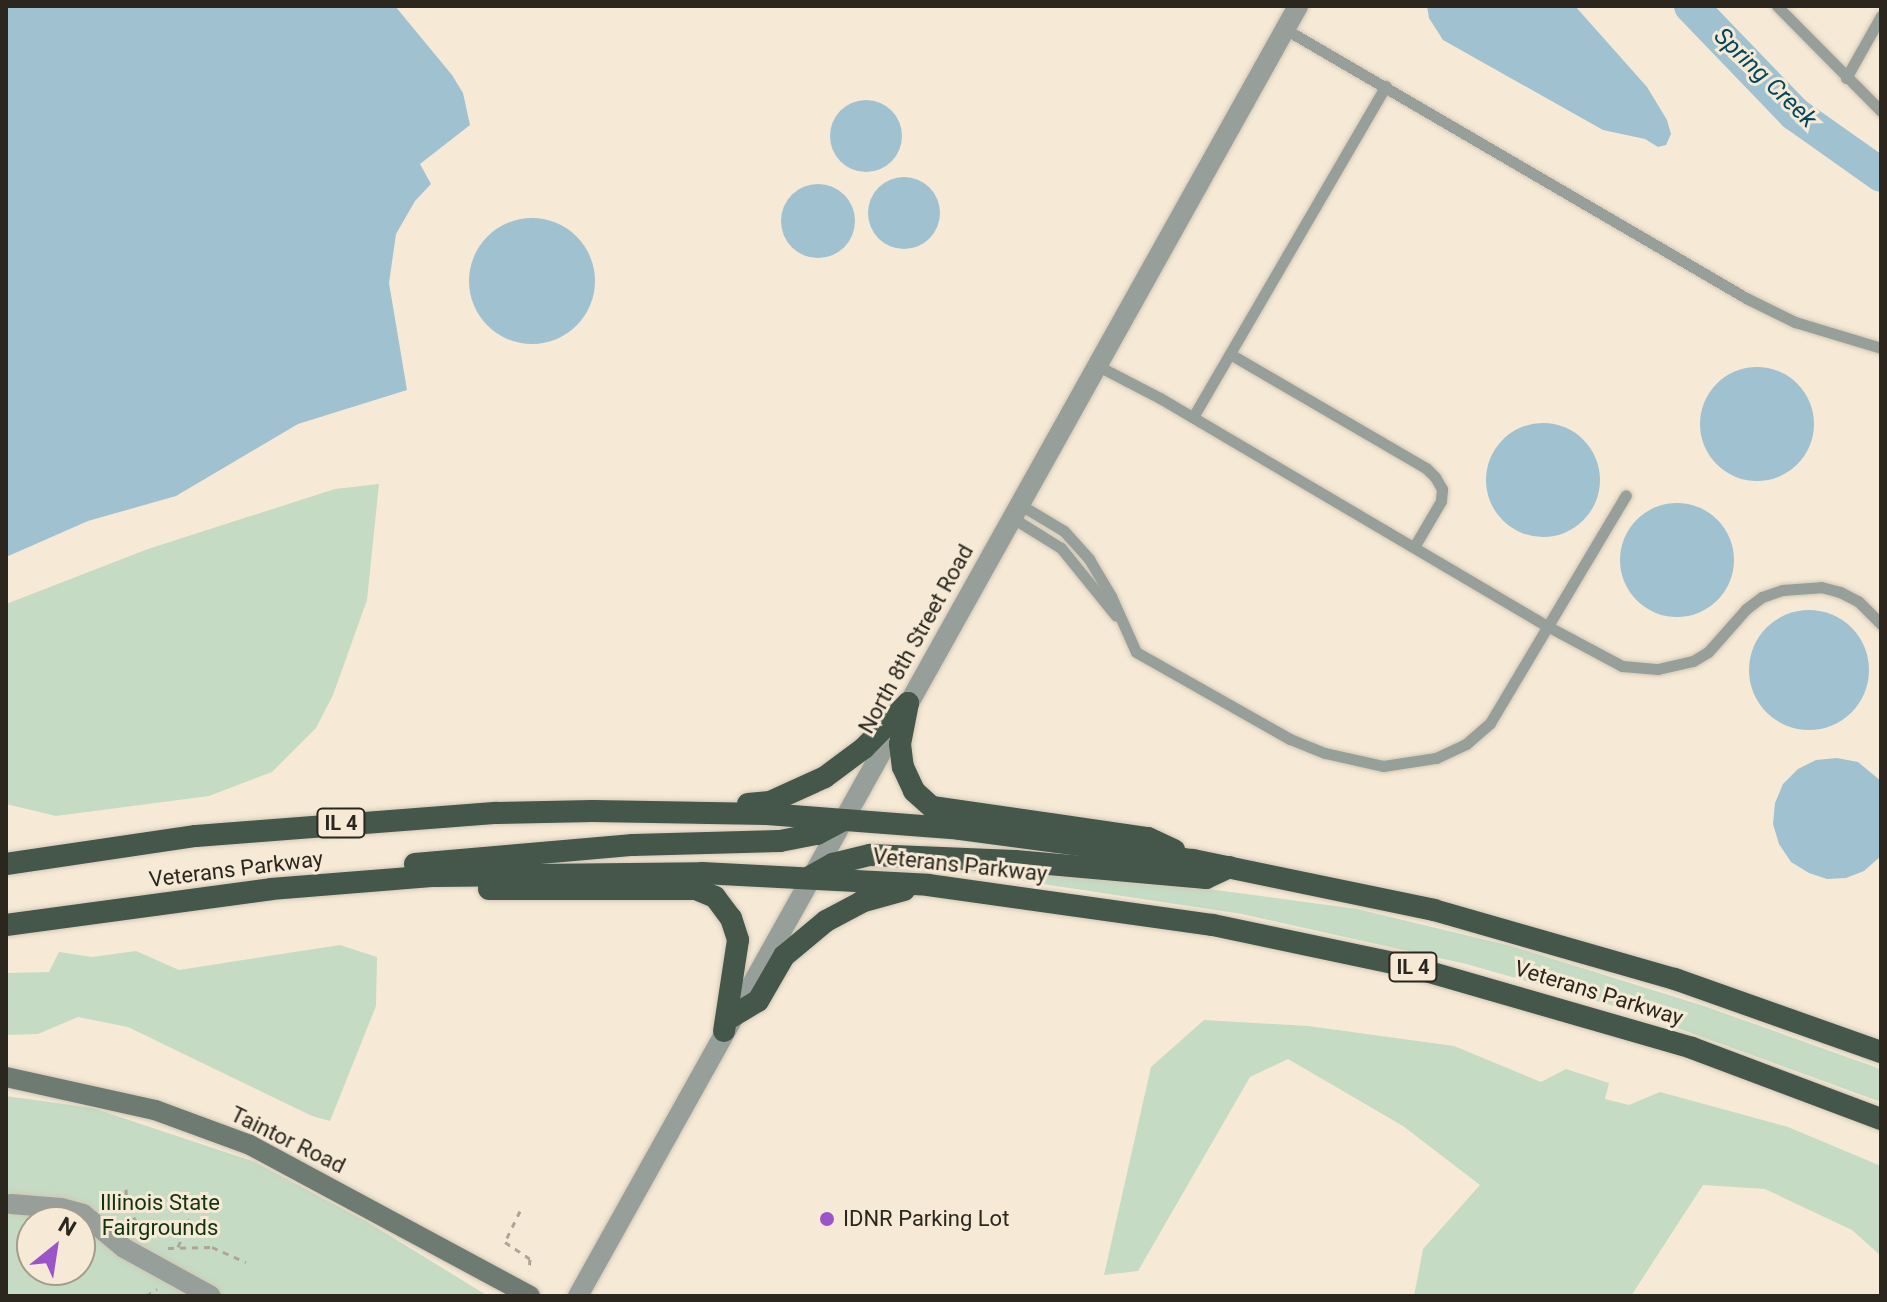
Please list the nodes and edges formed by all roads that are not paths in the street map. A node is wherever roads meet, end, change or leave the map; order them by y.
1 (1298, 6) edge
2 (1777, 6) edge
3 (1881, 16) edge
4 (1285, 29) junction
5 (1846, 78) junction
6 (1386, 86) junction
7 (1881, 111) edge
8 (1881, 348) edge
9 (1230, 354) junction
10 (1096, 365) junction
11 (1193, 417) junction
12 (1626, 495) dead end
13 (1015, 510) junction
14 (1414, 547) junction
15 (1881, 624) edge
16 (1549, 627) junction
17 (908, 703) junction
18 (678, 812) junction
19 (844, 819) junction
20 (1193, 860) junction
21 (6, 864) edge
22 (1230, 867) junction
23 (434, 876) junction
24 (810, 877) junction
25 (369, 881) junction
26 (928, 885) junction
27 (6, 925) edge
28 (728, 1024) junction
29 (1881, 1052) edge
30 (6, 1077) edge
31 (1881, 1119) edge
32 (11, 1204) dead end
33 (211, 1296) edge
34 (530, 1296) edge
35 (578, 1296) edge

1 - 4 street, North 8th Street Road
2 - 5 lane
3 - 5 lane
4 - 6 lane
4 - 10 street, North 8th Street Road
5 - 7 lane
6 - 8 lane
6 - 9 lane
9 - 11 lane
9 - 14 lane
10 - 11 lane
10 - 13 street, North 8th Street Road
11 - 14 lane
12 - 16 lane
13 - 16 lane
13 - 17 street, North 8th Street Road
14 - 16 lane
15 - 16 lane
17 - 18 highway
17 - 19 street, North 8th Street Road
17 - 20 highway
18 - 19 highway, Veterans Parkway / IL 4
18 - 21 highway, Veterans Parkway / IL 4
19 - 20 highway, Veterans Parkway / IL 4
19 - 24 street, North 8th Street Road
19 - 25 highway
20 - 22 highway, Veterans Parkway / IL 4
22 - 24 highway
22 - 29 highway, Veterans Parkway / IL 4
23 - 24 highway, Veterans Parkway / IL 4
23 - 25 highway, Veterans Parkway / IL 4
23 - 28 highway
24 - 26 highway, Veterans Parkway / IL 4
24 - 28 street, North 8th Street Road
25 - 27 highway, Veterans Parkway / IL 4
26 - 28 highway
26 - 31 highway, Veterans Parkway / IL 4
28 - 35 street, North 8th Street Road
30 - 34 main road, Taintor Road
32 - 33 street

